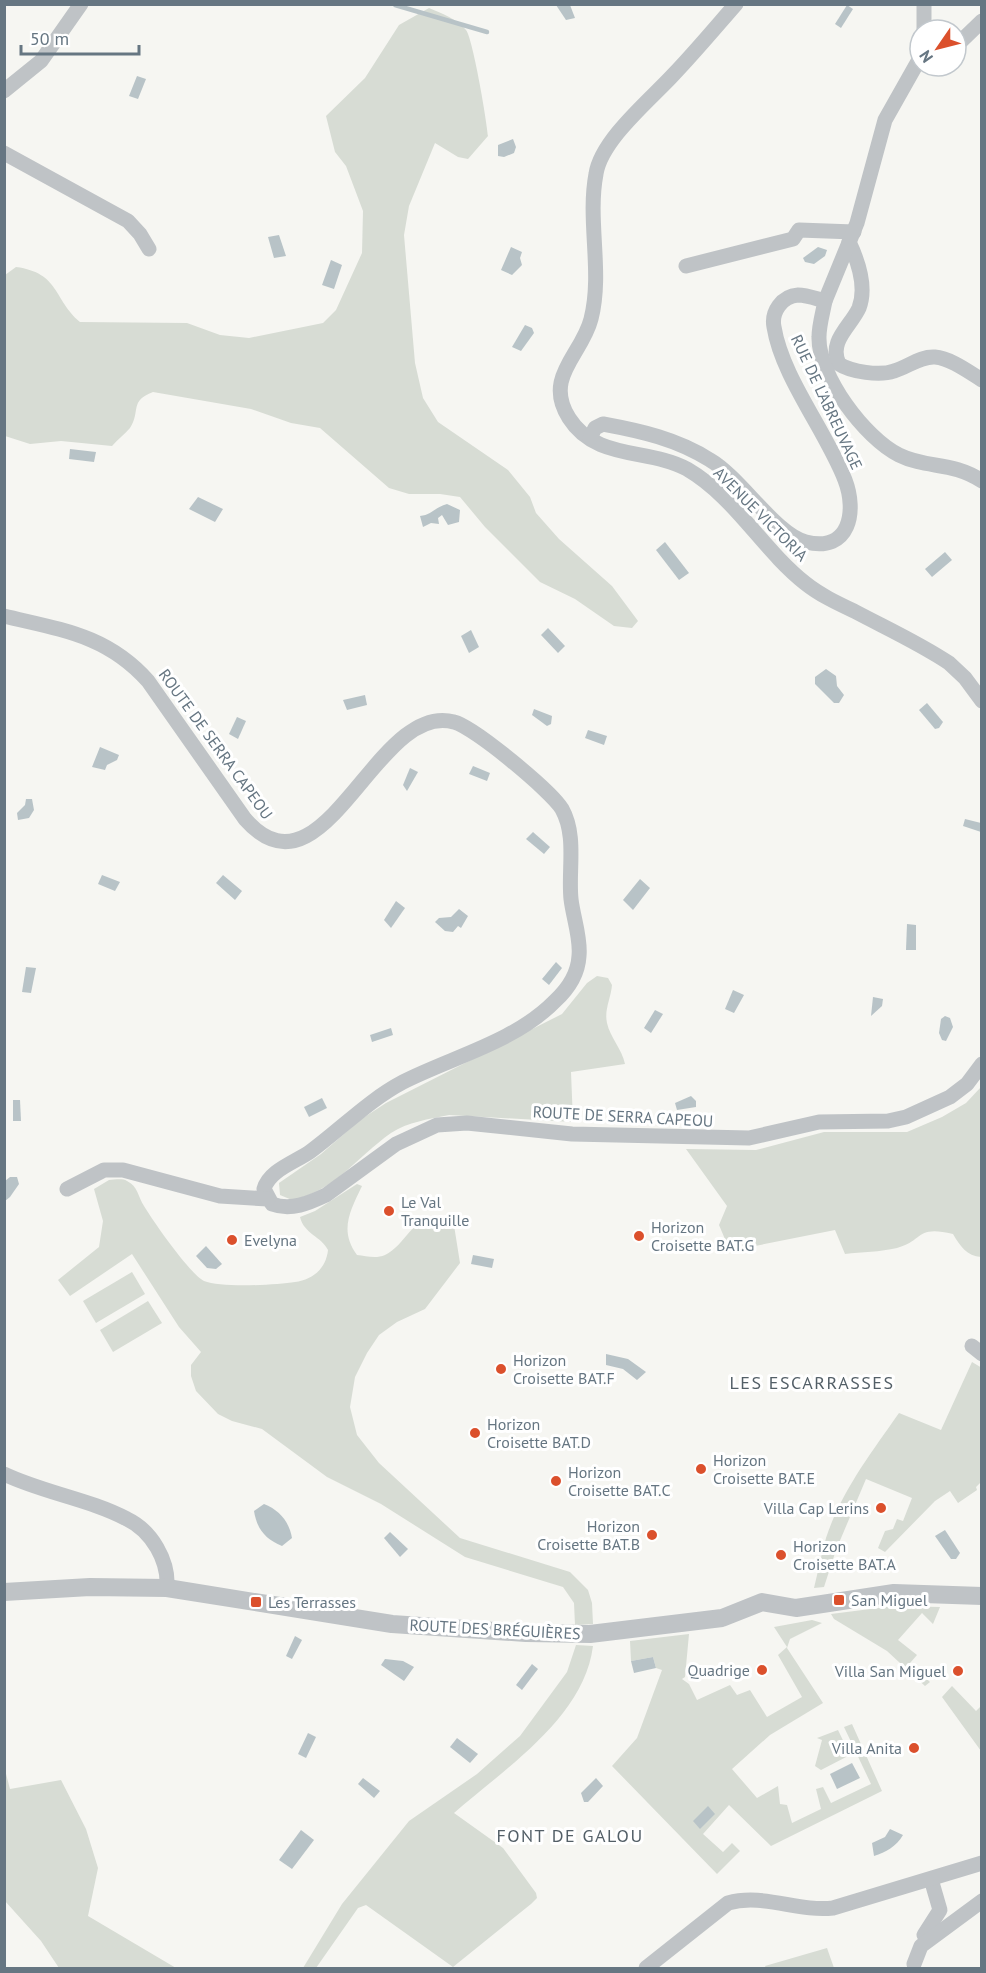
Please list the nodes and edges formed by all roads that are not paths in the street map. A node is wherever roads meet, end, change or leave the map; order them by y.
1 (81, 4) edge
2 (736, 4) edge
3 (981, 21) edge
4 (968, 34) edge
5 (909, 78) edge
6 (4, 91) edge
7 (4, 153) edge
8 (852, 237) junction
9 (149, 249) dead end
10 (686, 266) dead end
11 (825, 301) junction
12 (981, 380) edge
13 (590, 438) junction
14 (981, 481) edge
15 (4, 616) edge
16 (981, 701) edge
17 (981, 1064) edge
18 (67, 1189) dead end
19 (267, 1199) junction
20 (4, 1474) edge
21 (166, 1588) junction
22 (4, 1592) edge
23 (981, 1596) edge
24 (981, 1863) edge
25 (931, 1879) junction
26 (981, 1901) edge
27 (921, 1946) junction
28 (914, 1964) dead end
29 (646, 1968) edge

1 - 6 street
2 - 13 street, AVENUE VICTORIA
3 - 4 street
5 - 8 street
7 - 9 street
8 - 10 street
8 - 11 street
8 - 12 street
11 - 13 street, RUE DE L'ABREUVAGE
11 - 14 street, RUE DE L'ABREUVAGE
13 - 16 street, AVENUE VICTORIA
15 - 19 street, ROUTE DE SERRA CAPEOU
17 - 19 street, ROUTE DE SERRA CAPEOU
18 - 19 street, ROUTE DE SERRA CAPEOU
20 - 21 street
21 - 22 street, ROUTE DES BRÉGUIÈRES
21 - 23 street, ROUTE DES BRÉGUIÈRES
24 - 25 street
25 - 27 street
25 - 29 street
26 - 27 street
27 - 28 street

